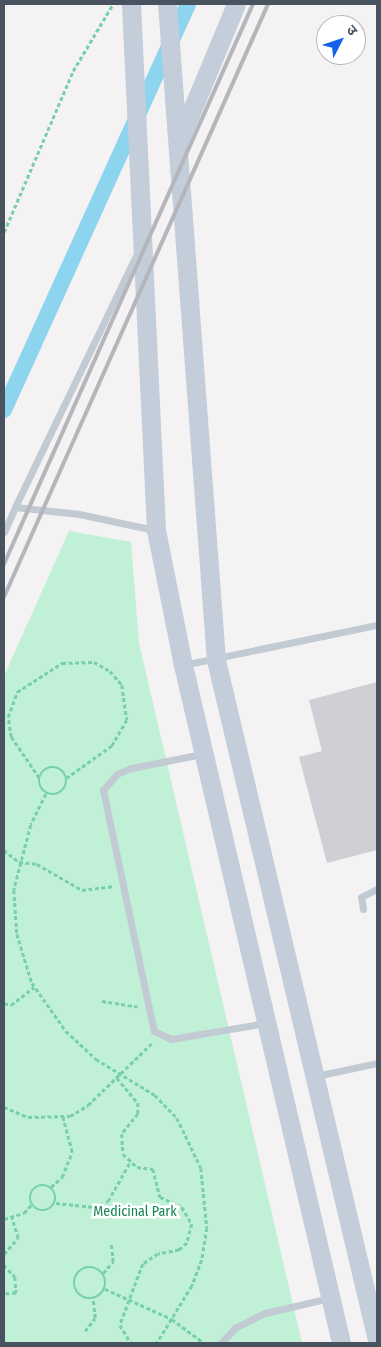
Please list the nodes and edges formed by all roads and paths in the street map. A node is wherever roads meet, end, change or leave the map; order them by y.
1 (113, 4) edge
2 (130, 4) edge
3 (167, 4) edge
4 (236, 4) edge
5 (177, 137) junction
6 (4, 232) edge
7 (145, 236) junction
8 (15, 507) junction
9 (156, 530) junction
10 (4, 532) edge
11 (377, 626) edge
12 (216, 660) junction
13 (183, 665) junction
14 (204, 754) junction
15 (39, 778) junction
16 (67, 778) junction
17 (46, 794) junction
18 (4, 850) edge
19 (19, 862) junction
20 (122, 885) junction
21 (377, 889) edge
22 (363, 909) dead end
23 (34, 987) junction
24 (102, 1001) dead end
25 (4, 1003) edge
26 (149, 1009) junction
27 (269, 1022) junction
28 (161, 1037) junction
29 (377, 1063) edge
30 (122, 1073) junction
31 (313, 1076) junction
32 (117, 1078) junction
33 (4, 1107) edge
34 (63, 1118) junction
35 (130, 1162) junction
36 (51, 1187) junction
37 (56, 1203) junction
38 (31, 1204) junction
39 (12, 1218) junction
40 (4, 1219) edge
41 (111, 1243) dead end
42 (4, 1254) edge
43 (4, 1265) edge
44 (103, 1274) junction
45 (105, 1289) junction
46 (4, 1294) edge
47 (331, 1298) junction
48 (93, 1299) junction
49 (131, 1299) junction
50 (172, 1319) junction
51 (85, 1331) dead end
52 (377, 1340) edge
53 (131, 1343) edge
54 (157, 1343) edge
55 (204, 1343) edge
56 (221, 1343) edge
57 (341, 1343) edge

1 - 6 path
2 - 7 street
3 - 5 street
4 - 5 street
5 - 12 street
7 - 8 lane
7 - 9 street
8 - 9 lane
8 - 10 lane
9 - 13 street
11 - 12 lane
12 - 13 lane
12 - 31 street
13 - 14 street
14 - 20 lane
14 - 27 street
15 - 16 path
15 - 16 path
15 - 17 path
16 - 17 path
17 - 19 path
18 - 19 path
19 - 20 path
19 - 23 path
20 - 26 lane
21 - 22 lane
23 - 25 path
23 - 30 path
24 - 26 path
26 - 28 lane
27 - 28 lane
27 - 47 street
28 - 30 path
29 - 31 lane
30 - 32 path
30 - 50 path
31 - 52 street
32 - 34 path
32 - 35 path
33 - 34 path
34 - 36 path
35 - 37 path
35 - 49 path
36 - 37 path
36 - 38 path
37 - 38 path
38 - 39 path
39 - 40 path
39 - 42 path
41 - 44 path
43 - 46 path
44 - 45 path
44 - 48 path
45 - 48 path
45 - 49 path
47 - 56 lane
47 - 57 street
48 - 51 path
49 - 50 path
49 - 53 path
50 - 54 path
50 - 55 path

